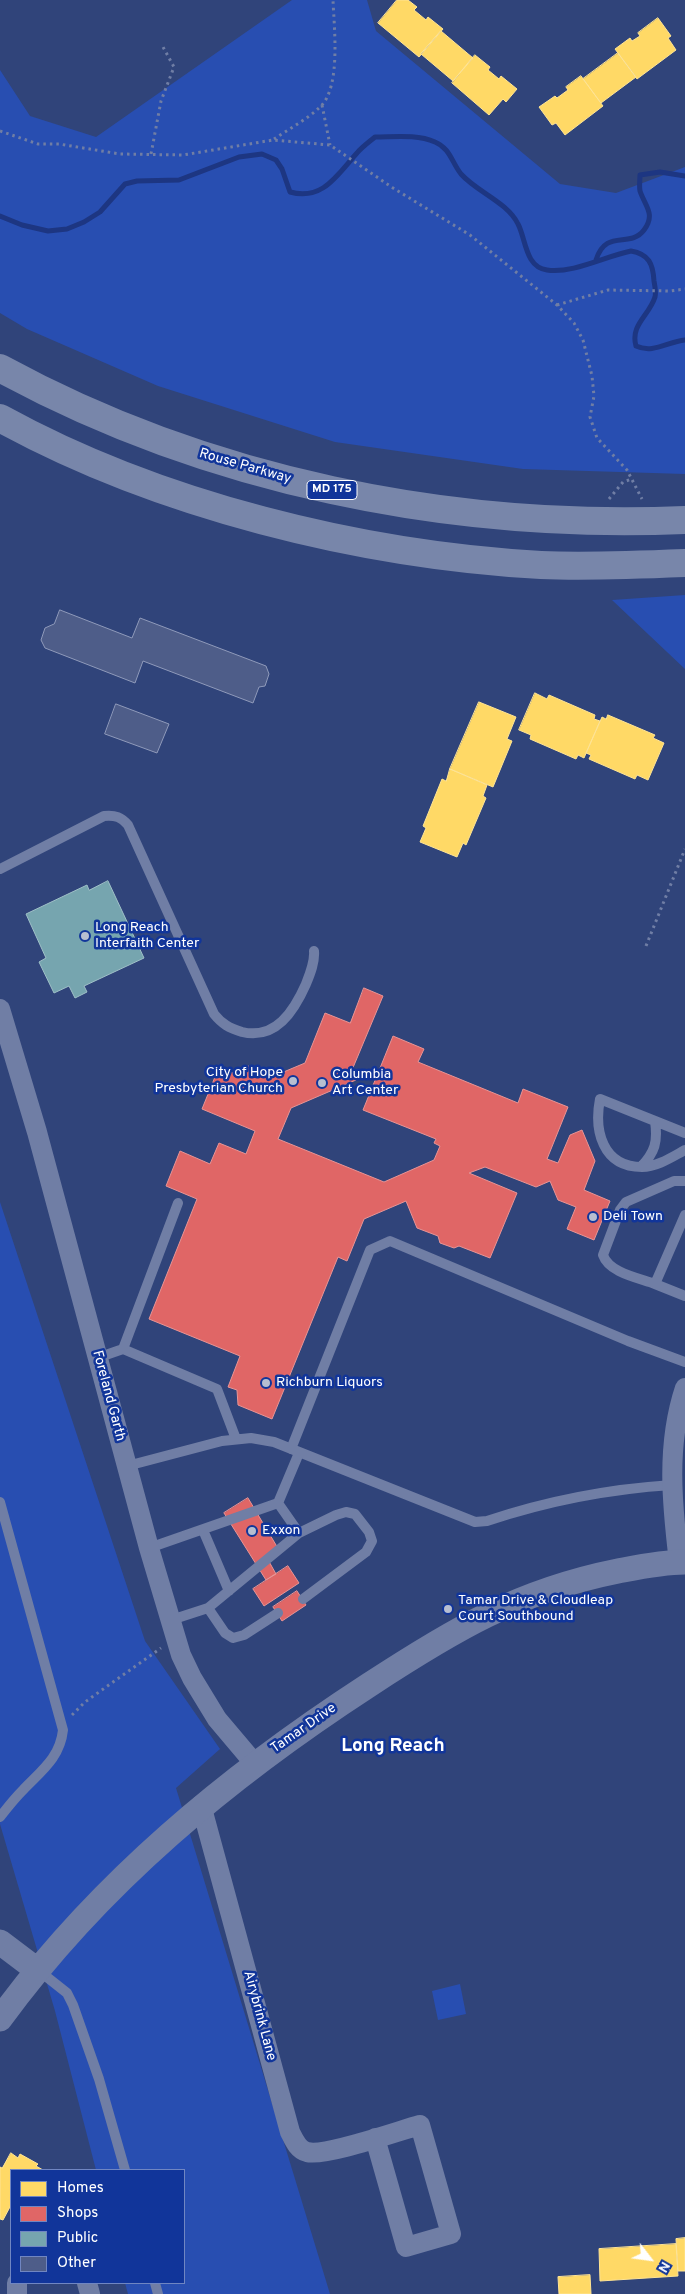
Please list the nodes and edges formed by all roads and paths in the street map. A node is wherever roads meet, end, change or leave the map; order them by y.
1 (333, 0) edge
2 (163, 47) dead end
3 (322, 105) junction
4 (0, 131) edge
5 (273, 140) junction
6 (330, 145) junction
7 (151, 154) junction
8 (685, 289) edge
9 (557, 305) junction
10 (0, 368) edge
11 (0, 418) edge
12 (644, 504) dead end
13 (685, 520) edge
14 (685, 563) edge
15 (685, 849) edge
16 (0, 869) edge
17 (646, 946) dead end
18 (314, 951) dead end
19 (0, 1009) edge
20 (655, 1121) junction
21 (685, 1134) edge
22 (685, 1150) edge
23 (641, 1167) junction
24 (685, 1181) edge
25 (178, 1202) dead end
26 (685, 1215) edge
27 (655, 1284) junction
28 (685, 1296) edge
29 (123, 1349) junction
30 (97, 1358) junction
31 (685, 1362) edge
32 (685, 1388) edge
33 (236, 1439) junction
34 (295, 1451) junction
35 (127, 1466) junction
36 (672, 1485) junction
37 (0, 1502) edge
38 (278, 1503) junction
39 (203, 1530) junction
40 (300, 1533) junction
41 (148, 1548) junction
42 (682, 1562) edge
43 (229, 1590) junction
44 (302, 1599) dead end
45 (208, 1608) junction
46 (278, 1613) dead end
47 (173, 1629) junction
48 (62, 1726) junction
49 (255, 1764) junction
50 (201, 1805) junction
51 (0, 1817) edge
52 (0, 1942) edge
53 (37, 1970) junction
54 (0, 2019) edge
55 (375, 2138) junction
56 (125, 2169) edge

1 - 3 path
2 - 7 path
3 - 5 path
3 - 6 path
4 - 7 path
5 - 6 path
5 - 7 path
6 - 9 path
8 - 9 path
9 - 12 path
10 - 13 main road, Rouse Parkway / MD 175
11 - 14 main road
15 - 17 path
16 - 18 lane
19 - 30 street, Foreland Garth
20 - 21 lane
20 - 23 lane
20 - 23 lane
22 - 23 lane
24 - 27 lane
25 - 29 lane
26 - 27 lane
27 - 28 lane
29 - 30 lane
29 - 33 lane
30 - 35 street, Foreland Garth
31 - 34 lane
32 - 36 street
33 - 34 lane
33 - 35 lane
34 - 36 lane
34 - 38 lane
35 - 41 street, Foreland Garth
36 - 42 street
37 - 48 lane
38 - 39 lane
38 - 40 lane
39 - 41 lane
39 - 43 lane
40 - 43 lane
40 - 44 lane
41 - 47 street, Foreland Garth
42 - 49 street, Tamar Drive
43 - 45 lane
45 - 46 lane
45 - 47 lane
47 - 48 path
47 - 49 street, Foreland Garth
48 - 51 lane
49 - 50 street, Tamar Drive
50 - 53 street, Tamar Drive
50 - 55 street, Airybrink Lane
52 - 53 street
53 - 54 street, Tamar Drive
53 - 56 lane
55 - 55 street, Airybrink Lane

